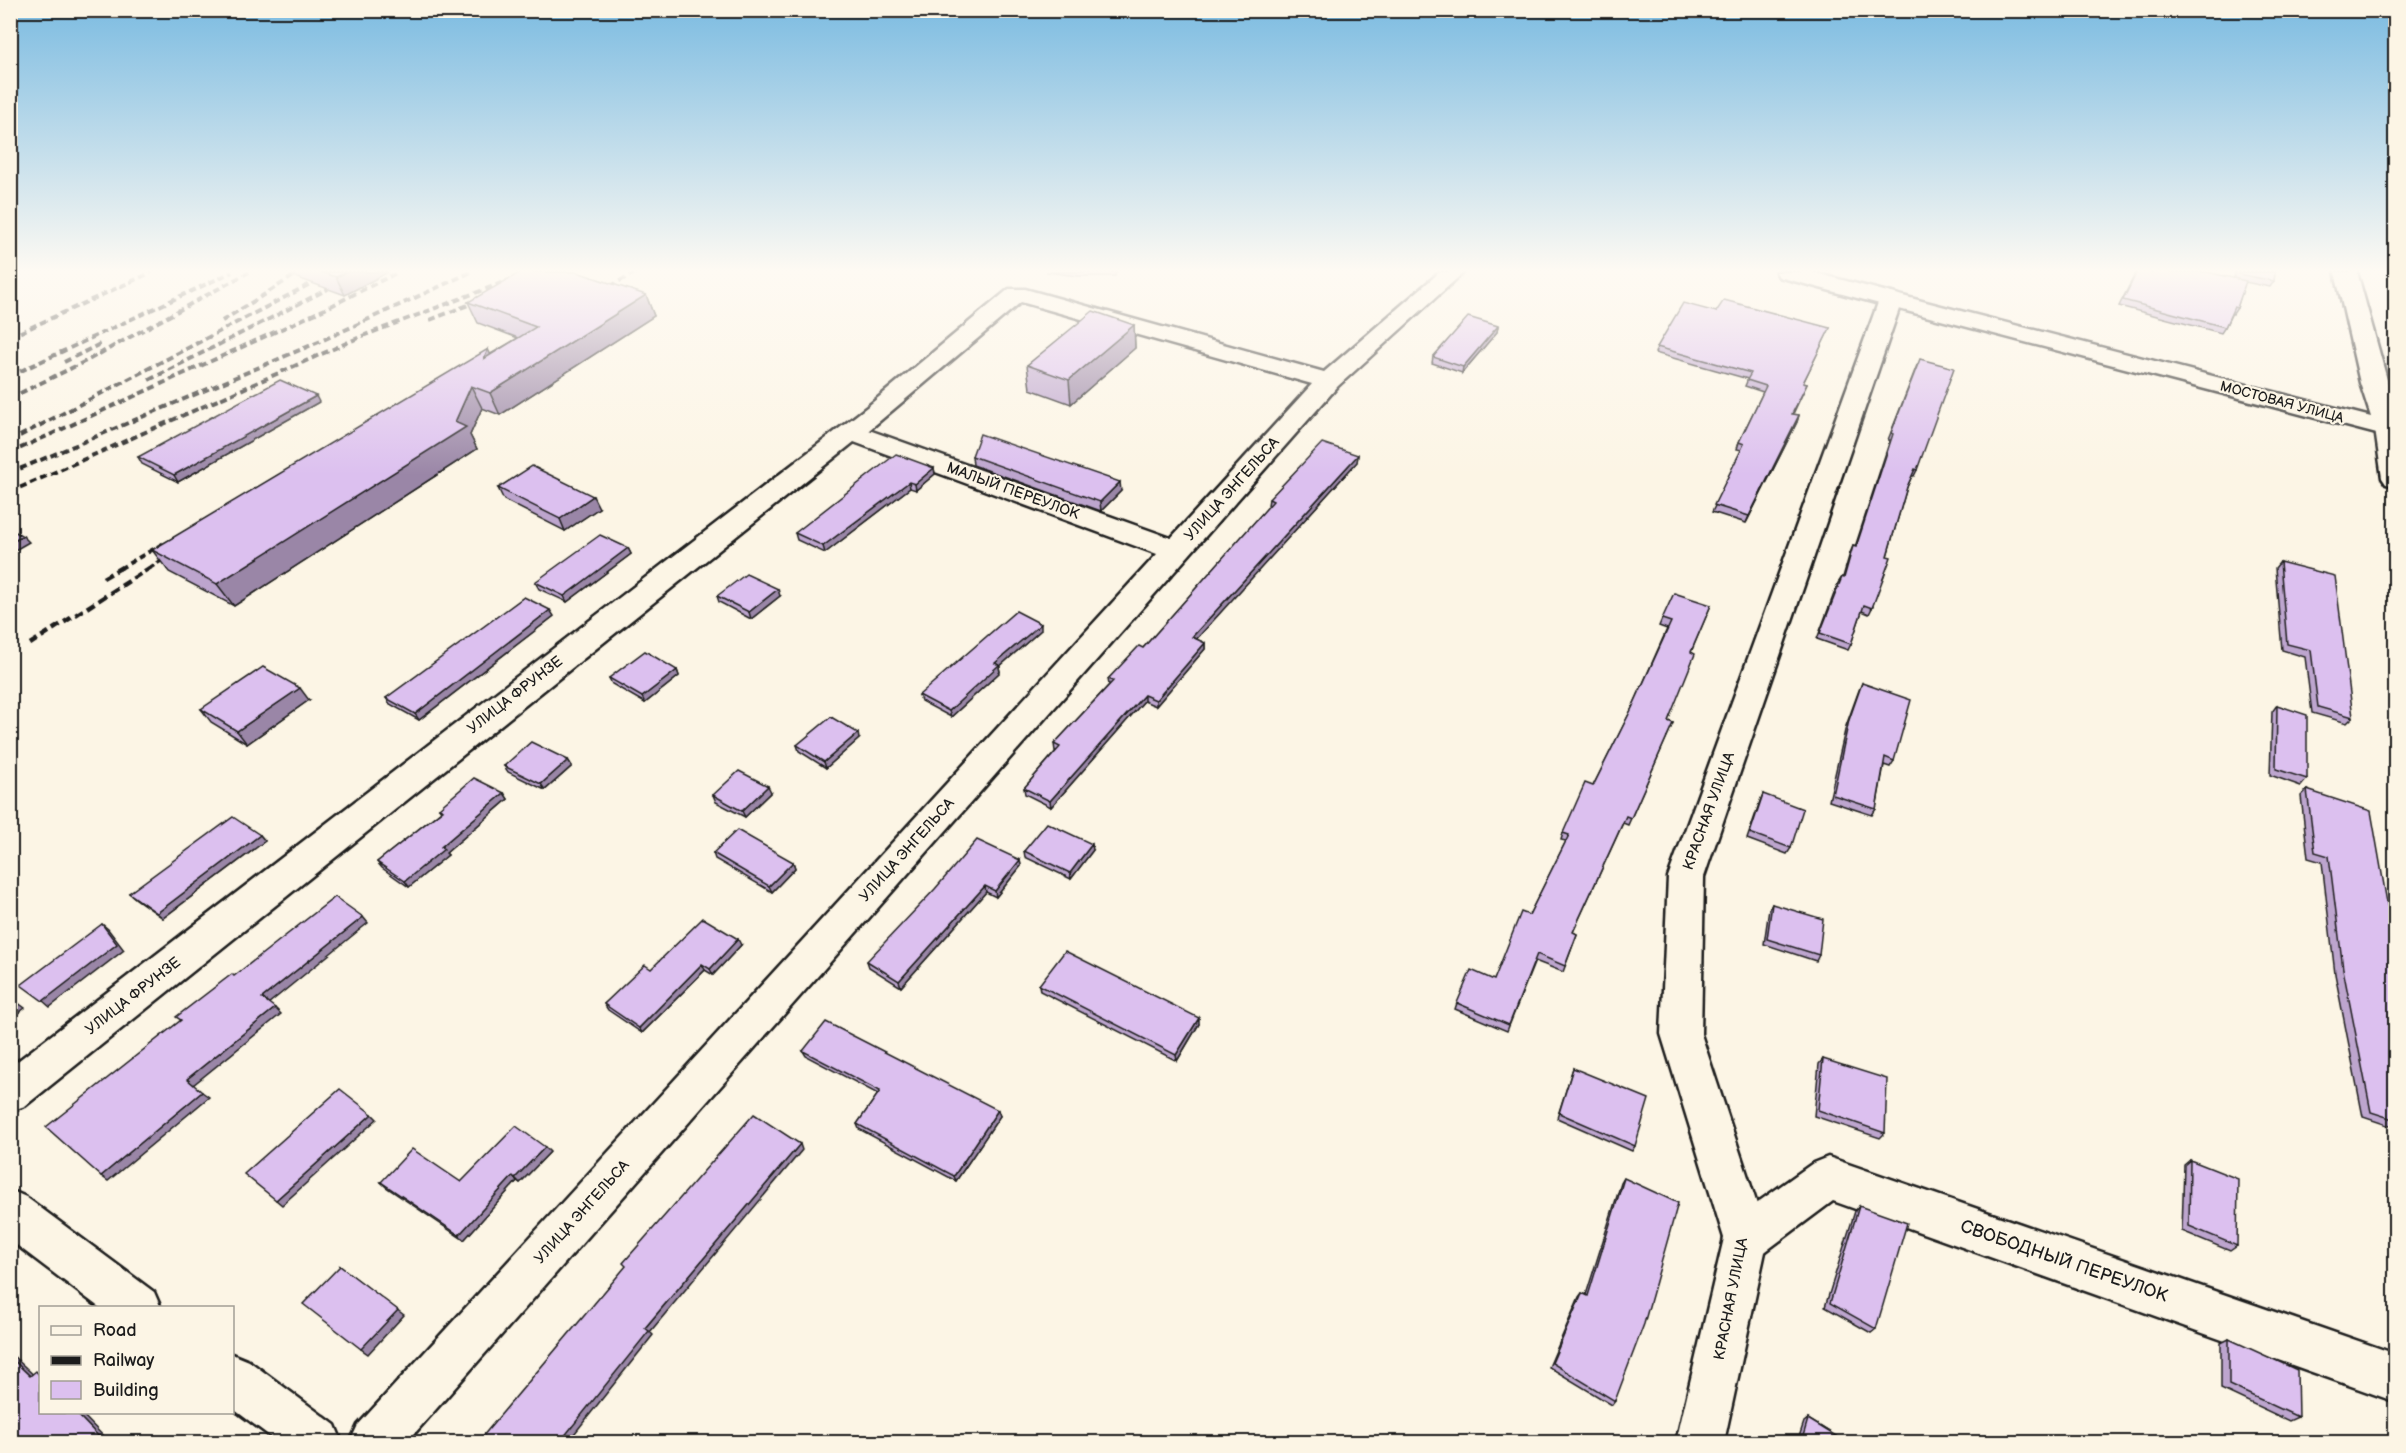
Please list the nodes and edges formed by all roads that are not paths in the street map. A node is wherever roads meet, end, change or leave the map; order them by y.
1 (962, 340) edge
2 (1181, 340) edge
3 (1376, 340) edge
4 (1878, 340) edge
5 (2045, 340) edge
6 (2362, 340) edge
7 (1329, 381) junction
8 (2392, 430) edge
9 (850, 432) junction
10 (2396, 478) edge
11 (1177, 550) junction
12 (10, 1092) edge
13 (10, 1212) edge
14 (1746, 1238) junction
15 (135, 1306) edge
16 (2396, 1378) edge
17 (234, 1380) edge
18 (318, 1443) edge
19 (375, 1443) edge
20 (1700, 1443) edge

1 - 9 street, УЛИЦА ФРУНЗЕ
2 - 7 street, УЛИЦА ФРУНЗЕ
3 - 7 street, УЛИЦА ЭНГЕЛЬСА
4 - 14 street, КРАСНАЯ УЛИЦА
5 - 8 street, МОСТОВАЯ УЛИЦА
6 - 8 street
7 - 11 street, УЛИЦА ЭНГЕЛЬСА
8 - 10 street
9 - 11 street, МАЛЫЙ ПЕРЕУЛОК
9 - 12 street, УЛИЦА ФРУНЗЕ
11 - 19 street, УЛИЦА ЭНГЕЛЬСА
13 - 15 street
14 - 16 street, СВОБОДНЫЙ ПЕРЕУЛОК
14 - 20 street, КРАСНАЯ УЛИЦА
17 - 18 street

